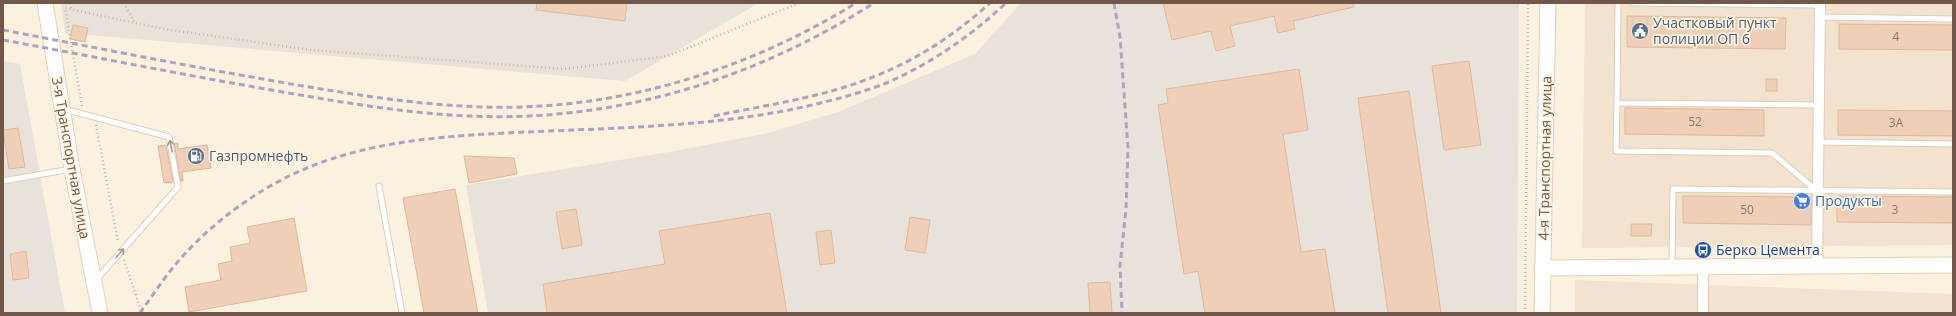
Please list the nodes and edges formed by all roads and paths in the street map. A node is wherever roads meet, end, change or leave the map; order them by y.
1 (45, 3) edge
2 (70, 3) edge
3 (124, 3) edge
4 (799, 3) edge
5 (1528, 3) edge
6 (1548, 3) edge
7 (1618, 3) edge
8 (1633, 3) edge
9 (1820, 4) edge
10 (71, 10) junction
11 (1820, 17) junction
12 (1953, 18) edge
13 (135, 23) junction
14 (1617, 103) junction
15 (1818, 105) junction
16 (62, 108) junction
17 (84, 114) junction
18 (94, 117) junction
19 (1818, 142) junction
20 (1953, 144) edge
21 (72, 169) junction
22 (3, 181) edge
23 (379, 186) dead end
24 (1817, 190) junction
25 (1953, 192) edge
26 (121, 251) junction
27 (1953, 265) edge
28 (1817, 266) junction
29 (1672, 267) junction
30 (1703, 267) junction
31 (1542, 268) junction
32 (94, 282) junction
33 (100, 313) edge
34 (142, 313) edge
35 (402, 313) edge
36 (1525, 313) edge
37 (1542, 313) edge
38 (1702, 313) edge

1 - 16 main road, 3-я Транспортная улица
2 - 10 path
3 - 13 path
4 - 13 path
5 - 36 path
6 - 31 main road, 4-я Транспортная улица
7 - 14 lane
8 - 9 lane
9 - 11 street
10 - 13 path
10 - 17 path
11 - 12 lane
11 - 15 street
14 - 15 lane
14 - 24 lane
15 - 19 street
16 - 17 lane
16 - 21 main road, 3-я Транспортная улица
17 - 18 lane
18 - 26 path
26 -> 18 lane
19 - 20 lane
19 - 24 street
21 - 22 lane
21 - 32 main road, 3-я Транспортная улица
23 - 35 lane
24 - 25 lane
24 - 28 street
24 - 29 lane
32 -> 26 lane
26 - 34 path
27 - 28 main road
28 - 30 main road
29 - 30 main road
29 - 31 main road
30 - 38 street
31 - 37 main road, 4-я Транспортная улица
32 - 33 main road, 3-я Транспортная улица

